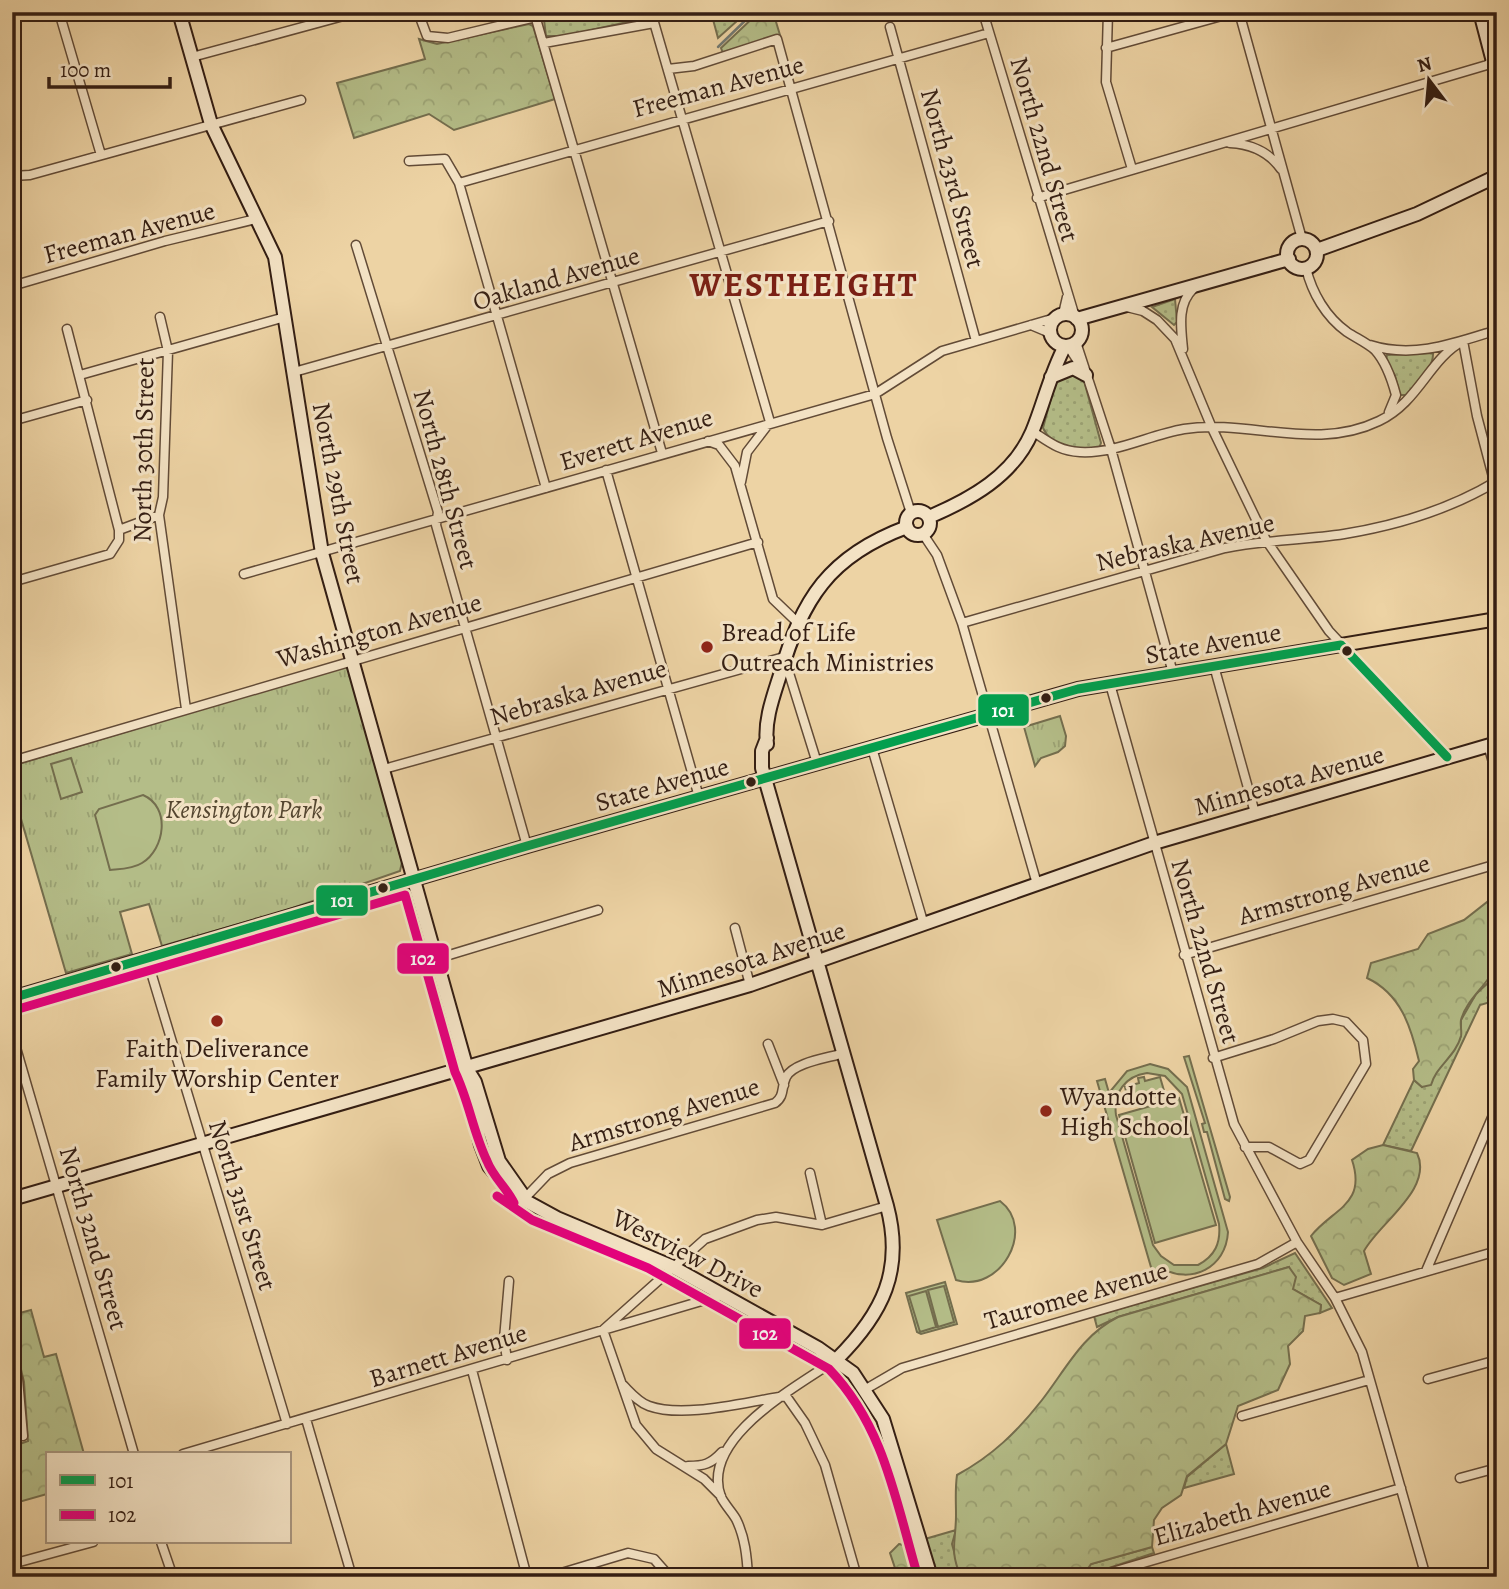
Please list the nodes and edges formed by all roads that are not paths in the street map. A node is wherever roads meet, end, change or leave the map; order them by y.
1 (60, 12) edge
2 (179, 12) edge
3 (358, 12) edge
4 (418, 12) edge
5 (557, 12) edge
6 (650, 12) edge
7 (983, 12) edge
8 (1108, 12) edge
9 (1238, 12) edge
10 (1479, 12) edge
11 (535, 15) edge
12 (654, 23) junction
13 (890, 27) dead end
14 (989, 33) junction
15 (544, 43) junction
16 (1106, 48) junction
17 (192, 57) junction
18 (898, 59) junction
19 (1495, 60) edge
20 (668, 69) junction
21 (1497, 77) edge
22 (792, 88) junction
23 (301, 100) dead end
24 (682, 118) junction
25 (211, 124) junction
26 (1273, 128) junction
27 (1224, 144) junction
28 (576, 147) junction
29 (101, 155) junction
30 (410, 161) dead end
31 (1132, 169) junction
32 (12, 176) edge
33 (1497, 176) edge
34 (459, 183) junction
35 (1290, 191) junction
36 (1037, 198) junction
37 (256, 219) junction
38 (829, 221) junction
39 (1302, 239) junction
40 (356, 245) dead end
41 (1317, 250) junction
42 (721, 251) junction
43 (1289, 259) junction
44 (1306, 268) junction
45 (1206, 281) junction
46 (612, 283) junction
47 (12, 286) edge
48 (1115, 307) junction
49 (160, 317) dead end
50 (285, 317) junction
51 (495, 318) junction
52 (1031, 326) junction
53 (67, 329) dead end
54 (1497, 330) edge
55 (1067, 331) junction
56 (976, 341) junction
57 (1463, 341) junction
58 (1365, 343) junction
59 (388, 347) junction
60 (168, 351) junction
61 (1183, 352) junction
62 (294, 372) junction
63 (80, 375) junction
64 (1086, 375) junction
65 (1049, 381) junction
66 (874, 394) junction
67 (86, 400) junction
68 (12, 421) edge
69 (1379, 421) junction
70 (770, 422) junction
71 (1212, 428) junction
72 (1032, 430) junction
73 (705, 440) junction
74 (1111, 449) junction
75 (662, 453) junction
76 (606, 470) junction
77 (741, 482) junction
78 (1495, 482) edge
79 (546, 488) junction
80 (1497, 492) edge
81 (911, 513) junction
82 (159, 516) junction
83 (929, 517) junction
84 (437, 519) junction
85 (907, 527) junction
86 (119, 530) junction
87 (923, 534) junction
88 (1266, 540) junction
89 (758, 542) junction
90 (322, 553) junction
91 (1143, 571) junction
92 (244, 574) dead end
93 (636, 578) junction
94 (12, 582) edge
95 (1497, 619) edge
96 (797, 622) junction
97 (962, 623) junction
98 (465, 626) junction
99 (1341, 645) junction
100 (784, 657) junction
101 (353, 659) junction
102 (1214, 666) junction
103 (1173, 673) junction
104 (1110, 684) junction
105 (669, 688) junction
106 (186, 709) junction
107 (989, 715) junction
108 (496, 737) junction
109 (1492, 744) edge
110 (872, 748) junction
111 (1447, 757) junction
112 (12, 761) edge
113 (817, 763) junction
114 (384, 769) junction
115 (1497, 776) edge
116 (766, 778) junction
117 (699, 797) junction
118 (1255, 813) junction
119 (1154, 843) junction
120 (527, 846) junction
121 (1497, 864) edge
122 (413, 880) junction
123 (1037, 884) junction
124 (598, 910) dead end
125 (924, 925) junction
126 (735, 928) dead end
127 (1184, 955) junction
128 (147, 959) junction
129 (436, 959) junction
130 (817, 962) junction
131 (750, 985) junction
132 (12, 998) edge
133 (12, 1034) edge
134 (768, 1044) dead end
135 (844, 1053) junction
136 (1213, 1058) junction
137 (467, 1069) junction
138 (784, 1085) junction
139 (1497, 1106) edge
140 (202, 1144) junction
141 (1245, 1147) junction
142 (810, 1173) dead end
143 (57, 1186) junction
144 (525, 1198) junction
145 (12, 1199) edge
146 (887, 1206) junction
147 (822, 1225) junction
148 (1297, 1242) junction
149 (1497, 1251) edge
150 (671, 1266) junction
151 (1426, 1271) junction
152 (509, 1281) dead end
153 (725, 1294) junction
154 (1335, 1298) junction
155 (603, 1330) junction
156 (837, 1359) junction
157 (12, 1360) edge
158 (507, 1360) junction
159 (1497, 1360) edge
160 (472, 1370) junction
161 (1369, 1380) junction
162 (1428, 1380) dead end
163 (620, 1382) junction
164 (866, 1389) junction
165 (786, 1396) junction
166 (648, 1406) junction
167 (1242, 1416) dead end
168 (306, 1419) junction
169 (288, 1423) junction
170 (636, 1425) junction
171 (23, 1436) dead end
172 (727, 1447) junction
173 (133, 1452) edge
174 (190, 1452) edge
175 (686, 1466) junction
176 (1497, 1468) edge
177 (1460, 1478) dead end
178 (1401, 1488) junction
179 (721, 1496) junction
180 (86, 1544) edge
181 (162, 1544) edge
182 (12, 1564) edge
183 (173, 1577) edge
184 (352, 1577) edge
185 (527, 1577) edge
186 (548, 1577) edge
187 (670, 1577) edge
188 (748, 1577) edge
189 (857, 1577) edge
190 (931, 1577) edge
191 (1095, 1577) edge
192 (1426, 1577) edge

1 - 29 street
2 - 17 street, North 29th Street
3 - 17 street
4 - 11 street
5 - 11 street
6 - 12 street
7 - 14 street, North 22nd Street
8 - 16 street
9 - 16 street
9 - 26 street
10 - 19 street
11 - 15 street
12 - 15 street
12 - 20 street
13 - 18 street, North 23rd Street
14 - 18 street, Freeman Avenue
14 - 36 street, North 22nd Street
15 - 28 street
16 - 31 street
17 - 25 street, North 29th Street
18 - 22 street, Freeman Avenue
18 - 56 street, North 23rd Street
19 - 21 street
19 - 26 street
20 - 22 street
20 - 24 street
22 - 24 street, Freeman Avenue
22 - 38 street
23 - 25 street
24 - 28 street, Freeman Avenue
24 - 42 street
25 - 29 street
25 - 37 street, North 29th Street
26 - 27 street
26 - 35 street
27 - 31 street
27 - 35 street
28 - 34 street, Freeman Avenue
28 - 46 street
29 - 32 street
30 - 34 street
31 - 36 street
33 - 41 street
34 - 51 street
35 - 39 street
36 - 55 street, North 22nd Street
37 - 47 street, Freeman Avenue
37 - 50 street, North 29th Street
38 - 42 street, Oakland Avenue
38 - 66 street
39 - 41 street
39 - 43 street
40 - 59 street, North 28th Street
41 - 44 street
42 - 46 street, Oakland Avenue
42 - 70 street
43 - 44 street
43 - 45 street
44 - 58 street
45 - 48 street
45 - 61 street
46 - 51 street, Oakland Avenue
46 - 75 street
48 - 55 street
48 - 61 street
49 - 60 street, North 30th Street
50 - 60 street
50 - 62 street, North 29th Street
51 - 59 street, Oakland Avenue
51 - 79 street
52 - 55 street, Everett Avenue
52 - 55 street
52 - 56 street, Everett Avenue
53 - 63 street
54 - 57 street
55 - 64 street, North 22nd Street
55 - 65 street
56 - 66 street, Everett Avenue
57 - 58 street
57 - 69 street
57 - 78 street
58 - 69 street
59 - 62 street, Oakland Avenue
59 - 84 street, North 28th Street
60 - 63 street
60 - 82 street, North 30th Street
61 - 71 street
62 - 90 street, North 29th Street
63 - 67 street
64 - 65 street
64 - 74 street, North 22nd Street
65 - 72 street
66 - 70 street, Everett Avenue
66 - 81 street
67 - 68 street
67 - 86 street
69 - 71 street
70 - 73 street, Everett Avenue
70 - 77 street
71 - 74 street
71 - 88 street
72 - 74 street
72 - 83 street
73 - 75 street, Everett Avenue
73 - 77 street
74 - 91 street, North 22nd Street
75 - 76 street, Everett Avenue
76 - 79 street, Everett Avenue
76 - 93 street
77 - 89 street
78 - 80 street
78 - 88 street, Nebraska Avenue
79 - 84 street, Everett Avenue
81 - 83 street
81 - 85 street
82 - 86 street
82 - 106 street, North 30th Street
83 - 87 street
84 - 90 street, Everett Avenue
84 - 98 street, North 28th Street
85 - 87 street
85 - 96 street
86 - 94 street
87 - 97 street
88 - 91 street, Nebraska Avenue
88 - 99 street
89 - 93 street, Washington Avenue
89 - 96 street
90 - 92 street, Everett Avenue
90 - 101 street, North 29th Street
91 - 97 street, Nebraska Avenue
91 - 103 street, North 22nd Street
93 - 98 street, Washington Avenue
93 - 105 street
95 - 99 main road, State Avenue
96 - 100 street
97 - 107 street
98 - 101 street, Washington Avenue
98 - 108 street, North 28th Street
99 - 102 main road, State Avenue
99 - 111 street
100 - 105 street, Nebraska Avenue
100 - 113 street
100 - 116 street
101 - 106 street, Washington Avenue
101 - 114 street, North 29th Street
102 - 103 main road, State Avenue
102 - 118 street
103 - 104 main road, State Avenue
104 - 107 main road, State Avenue
104 - 119 street, North 22nd Street
105 - 108 street, Nebraska Avenue
105 - 117 street
106 - 112 street, Washington Avenue
107 - 110 main road, State Avenue
107 - 123 street
108 - 114 street, Nebraska Avenue
108 - 120 street, North 28th Street
109 - 111 street, Minnesota Avenue
109 - 115 street
110 - 113 main road, State Avenue
110 - 125 street
111 - 118 street, Minnesota Avenue
113 - 116 main road, State Avenue
114 - 122 street, North 29th Street
116 - 117 main road, State Avenue
116 - 130 street
117 - 120 main road, State Avenue
118 - 119 street, Minnesota Avenue
119 - 123 street, Minnesota Avenue
119 - 127 street, North 22nd Street
120 - 122 main road, State Avenue
121 - 127 street, Armstrong Avenue
122 - 128 main road, State Avenue
122 - 129 street, North 29th Street
123 - 125 street, Minnesota Avenue
124 - 129 street
125 - 130 street, Minnesota Avenue
126 - 131 street
127 - 136 street, North 22nd Street
128 - 132 main road, State Avenue
128 - 140 street, North 31st Street
129 - 137 street, North 29th Street
130 - 131 street, Minnesota Avenue
130 - 135 street
131 - 137 street, Minnesota Avenue
133 - 143 street, North 32nd Street
134 - 138 street
135 - 138 street, Armstrong Avenue
135 - 146 street
136 - 141 street, North 22nd Street
136 - 141 street
137 - 140 street, Minnesota Avenue
137 - 144 street, Westview Drive
138 - 144 street, Armstrong Avenue
139 - 151 street
140 - 143 street, Minnesota Avenue
140 - 169 street, North 31st Street
141 - 148 street, North 22nd Street
142 - 147 street
143 - 145 street, Minnesota Avenue
143 - 173 street, North 32nd Street
144 - 150 street, Westview Drive
146 - 147 street
146 - 156 street
147 - 150 street
148 - 154 street, North 22nd Street
148 - 164 street, Tauromee Avenue
149 - 151 street
150 - 153 street, Westview Drive
150 - 155 street
151 - 154 street
152 - 158 street
153 - 155 street, Barnett Avenue
153 - 156 street, Westview Drive
154 - 161 street, North 22nd Street
155 - 158 street, Barnett Avenue
155 - 163 street
156 - 164 street, Westview Drive
156 - 165 street
157 - 171 street
158 - 160 street, Barnett Avenue
159 - 162 street
160 - 168 street, Barnett Avenue
160 - 185 street
161 - 167 street
161 - 178 street, North 22nd Street
163 - 166 street
163 - 170 street
164 - 190 street, Westview Drive
165 - 166 street
165 - 172 street
165 - 189 street
166 - 170 street
168 - 169 street, Barnett Avenue
168 - 184 street
169 - 174 street, Barnett Avenue
170 - 175 street
172 - 175 street
172 - 179 street
175 - 179 street
176 - 177 street
178 - 191 street, Elizabeth Avenue
178 - 192 street, North 22nd Street
179 - 188 street
180 - 182 street
181 - 183 street
186 - 187 street

